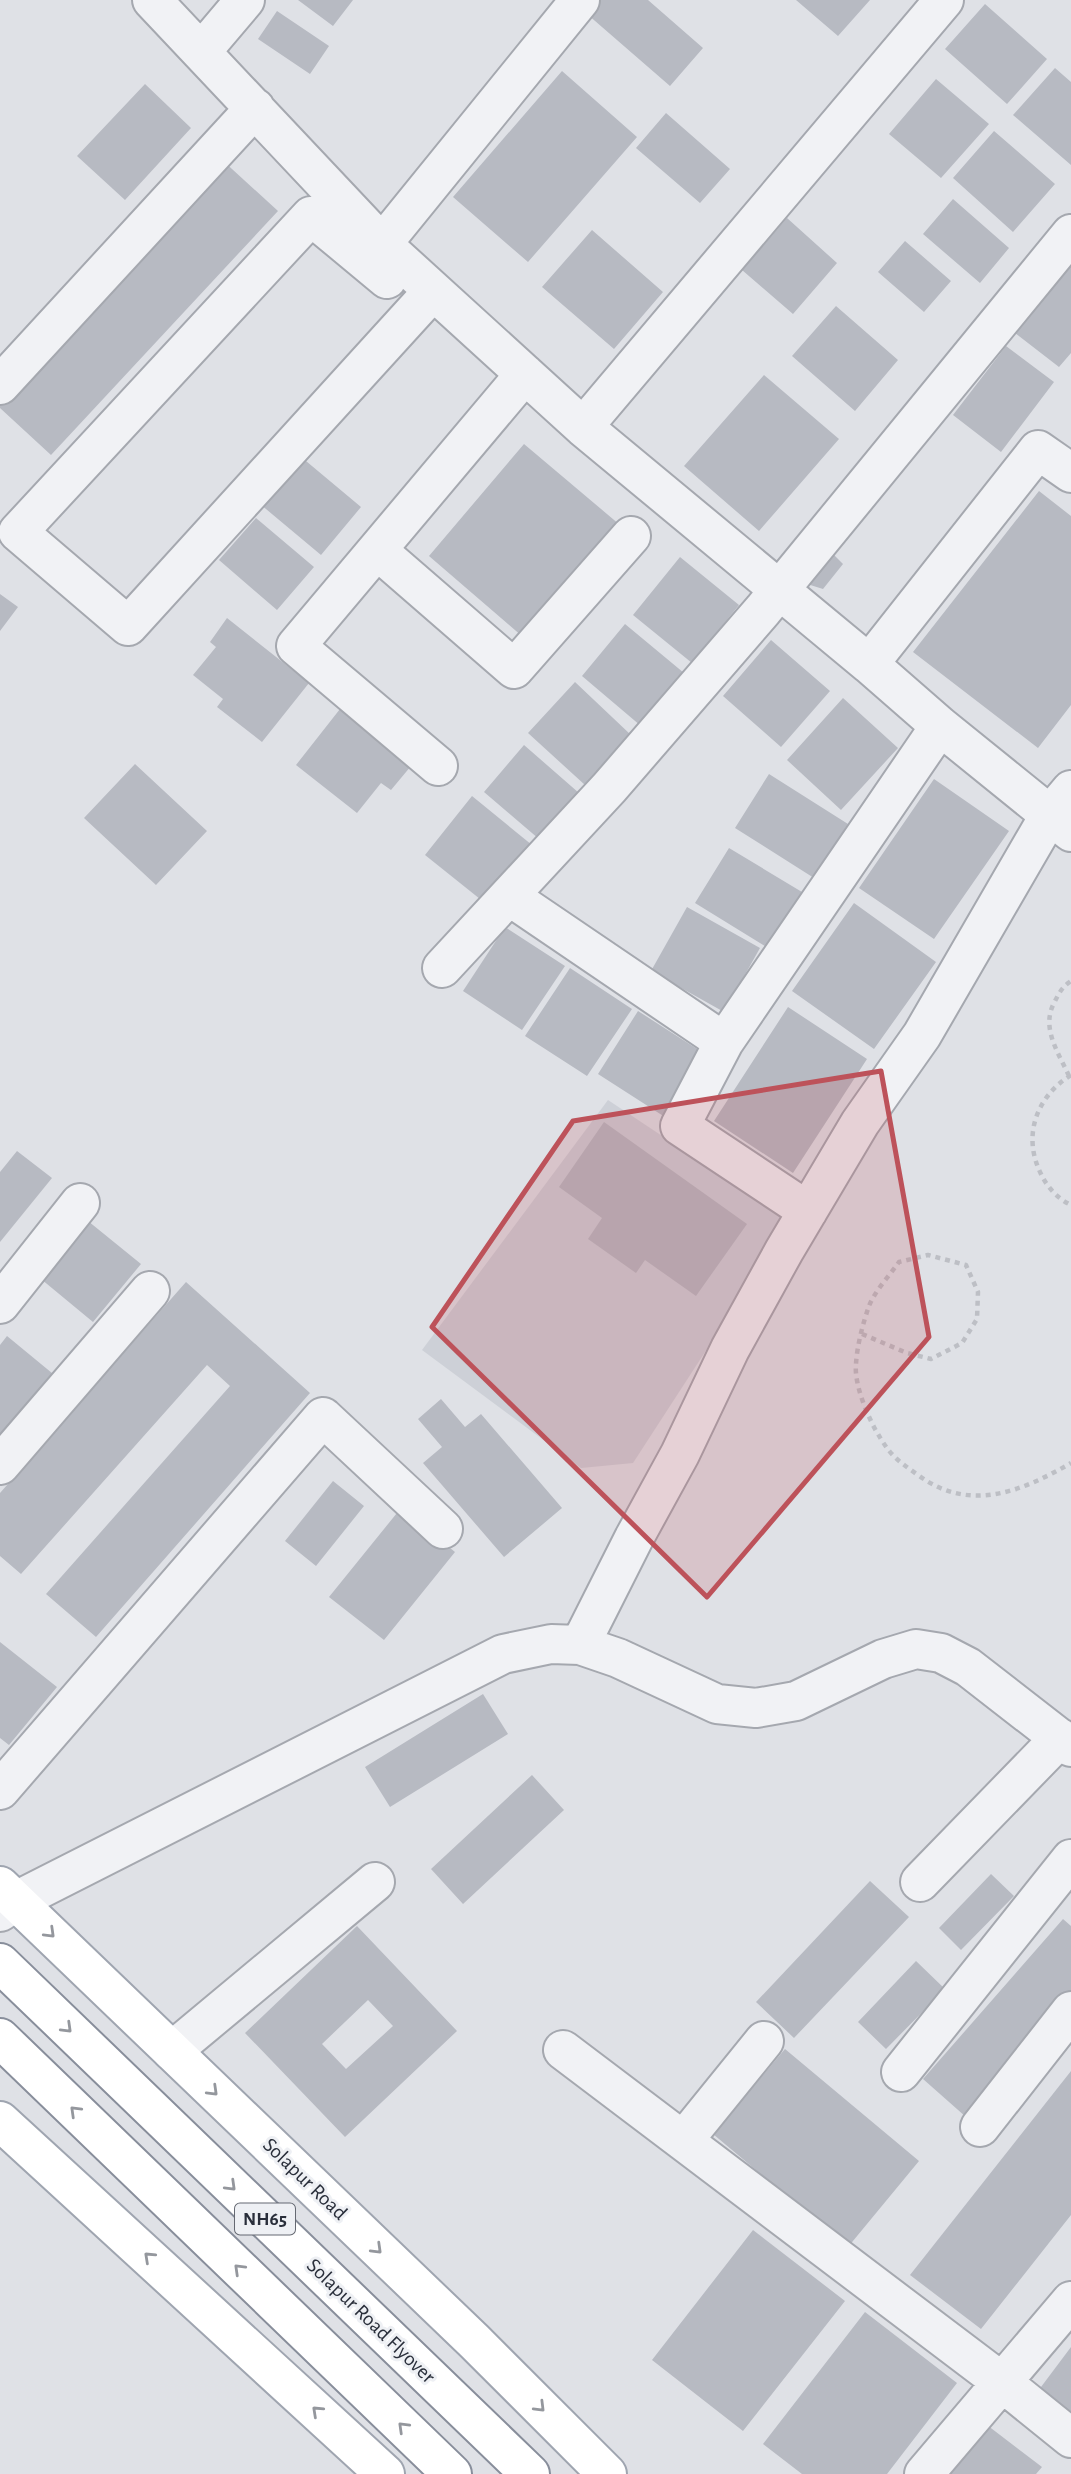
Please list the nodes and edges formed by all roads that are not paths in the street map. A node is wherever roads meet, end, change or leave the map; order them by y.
1 (152, 0) edge
2 (245, 0) edge
3 (580, 0) edge
4 (944, 0) edge
5 (201, 52) junction
6 (255, 108) junction
7 (1071, 234) edge
8 (382, 244) junction
9 (426, 298) junction
10 (525, 374) junction
11 (0, 385) edge
12 (583, 427) junction
13 (1071, 473) edge
14 (631, 536) dead end
15 (377, 550) junction
16 (779, 591) junction
17 (869, 664) junction
18 (940, 726) junction
19 (438, 766) dead end
20 (1064, 813) edge
21 (509, 896) junction
22 (442, 968) dead end
23 (724, 1042) junction
24 (80, 1203) dead end
25 (808, 1211) junction
26 (150, 1291) dead end
27 (0, 1304) edge
28 (0, 1465) edge
29 (443, 1529) dead end
30 (580, 1645) junction
31 (1066, 1743) edge
32 (0, 1790) edge
33 (1071, 1859) edge
34 (375, 1882) dead end
35 (920, 1882) dead end
36 (5, 1900) edge
37 (0, 1964) edge
38 (1071, 2011) edge
39 (0, 2038) edge
40 (764, 2041) dead end
41 (563, 2050) dead end
42 (172, 2051) junction
43 (901, 2072) dead end
44 (0, 2121) edge
45 (980, 2127) dead end
46 (683, 2141) junction
47 (1071, 2301) edge
48 (1003, 2383) junction
49 (1071, 2438) edge
50 (372, 2469) edge
51 (452, 2474) edge
52 (530, 2474) edge
53 (607, 2474) edge
54 (924, 2474) edge

1 - 5 street
2 - 5 street
3 - 8 street
4 - 12 street
5 - 6 street
6 - 8 street
6 - 11 street
7 - 16 street
8 - 9 street
9 - 9 street
9 - 10 street
10 - 12 street
10 - 15 street
12 - 16 street
13 - 17 street
14 - 15 street
15 - 19 street
16 - 17 street
16 - 21 street
17 - 18 street
18 - 20 street
18 - 23 street
20 - 25 street
21 - 22 street
21 - 23 street
23 - 25 street
24 - 27 street
25 - 30 street
26 - 28 street
29 - 32 street
30 - 31 street
30 - 36 street
31 - 35 street
33 - 43 street
34 - 42 street
36 -> 42 main road, Solapur Road
37 -> 52 main road, Solapur Road Flyover / NH65
38 - 45 street
51 -> 39 main road, NH65
40 - 46 street
41 - 46 street
42 -> 53 main road, Solapur Road
50 -> 44 main road
46 - 48 street
47 - 48 street
48 - 49 street
48 - 54 street

